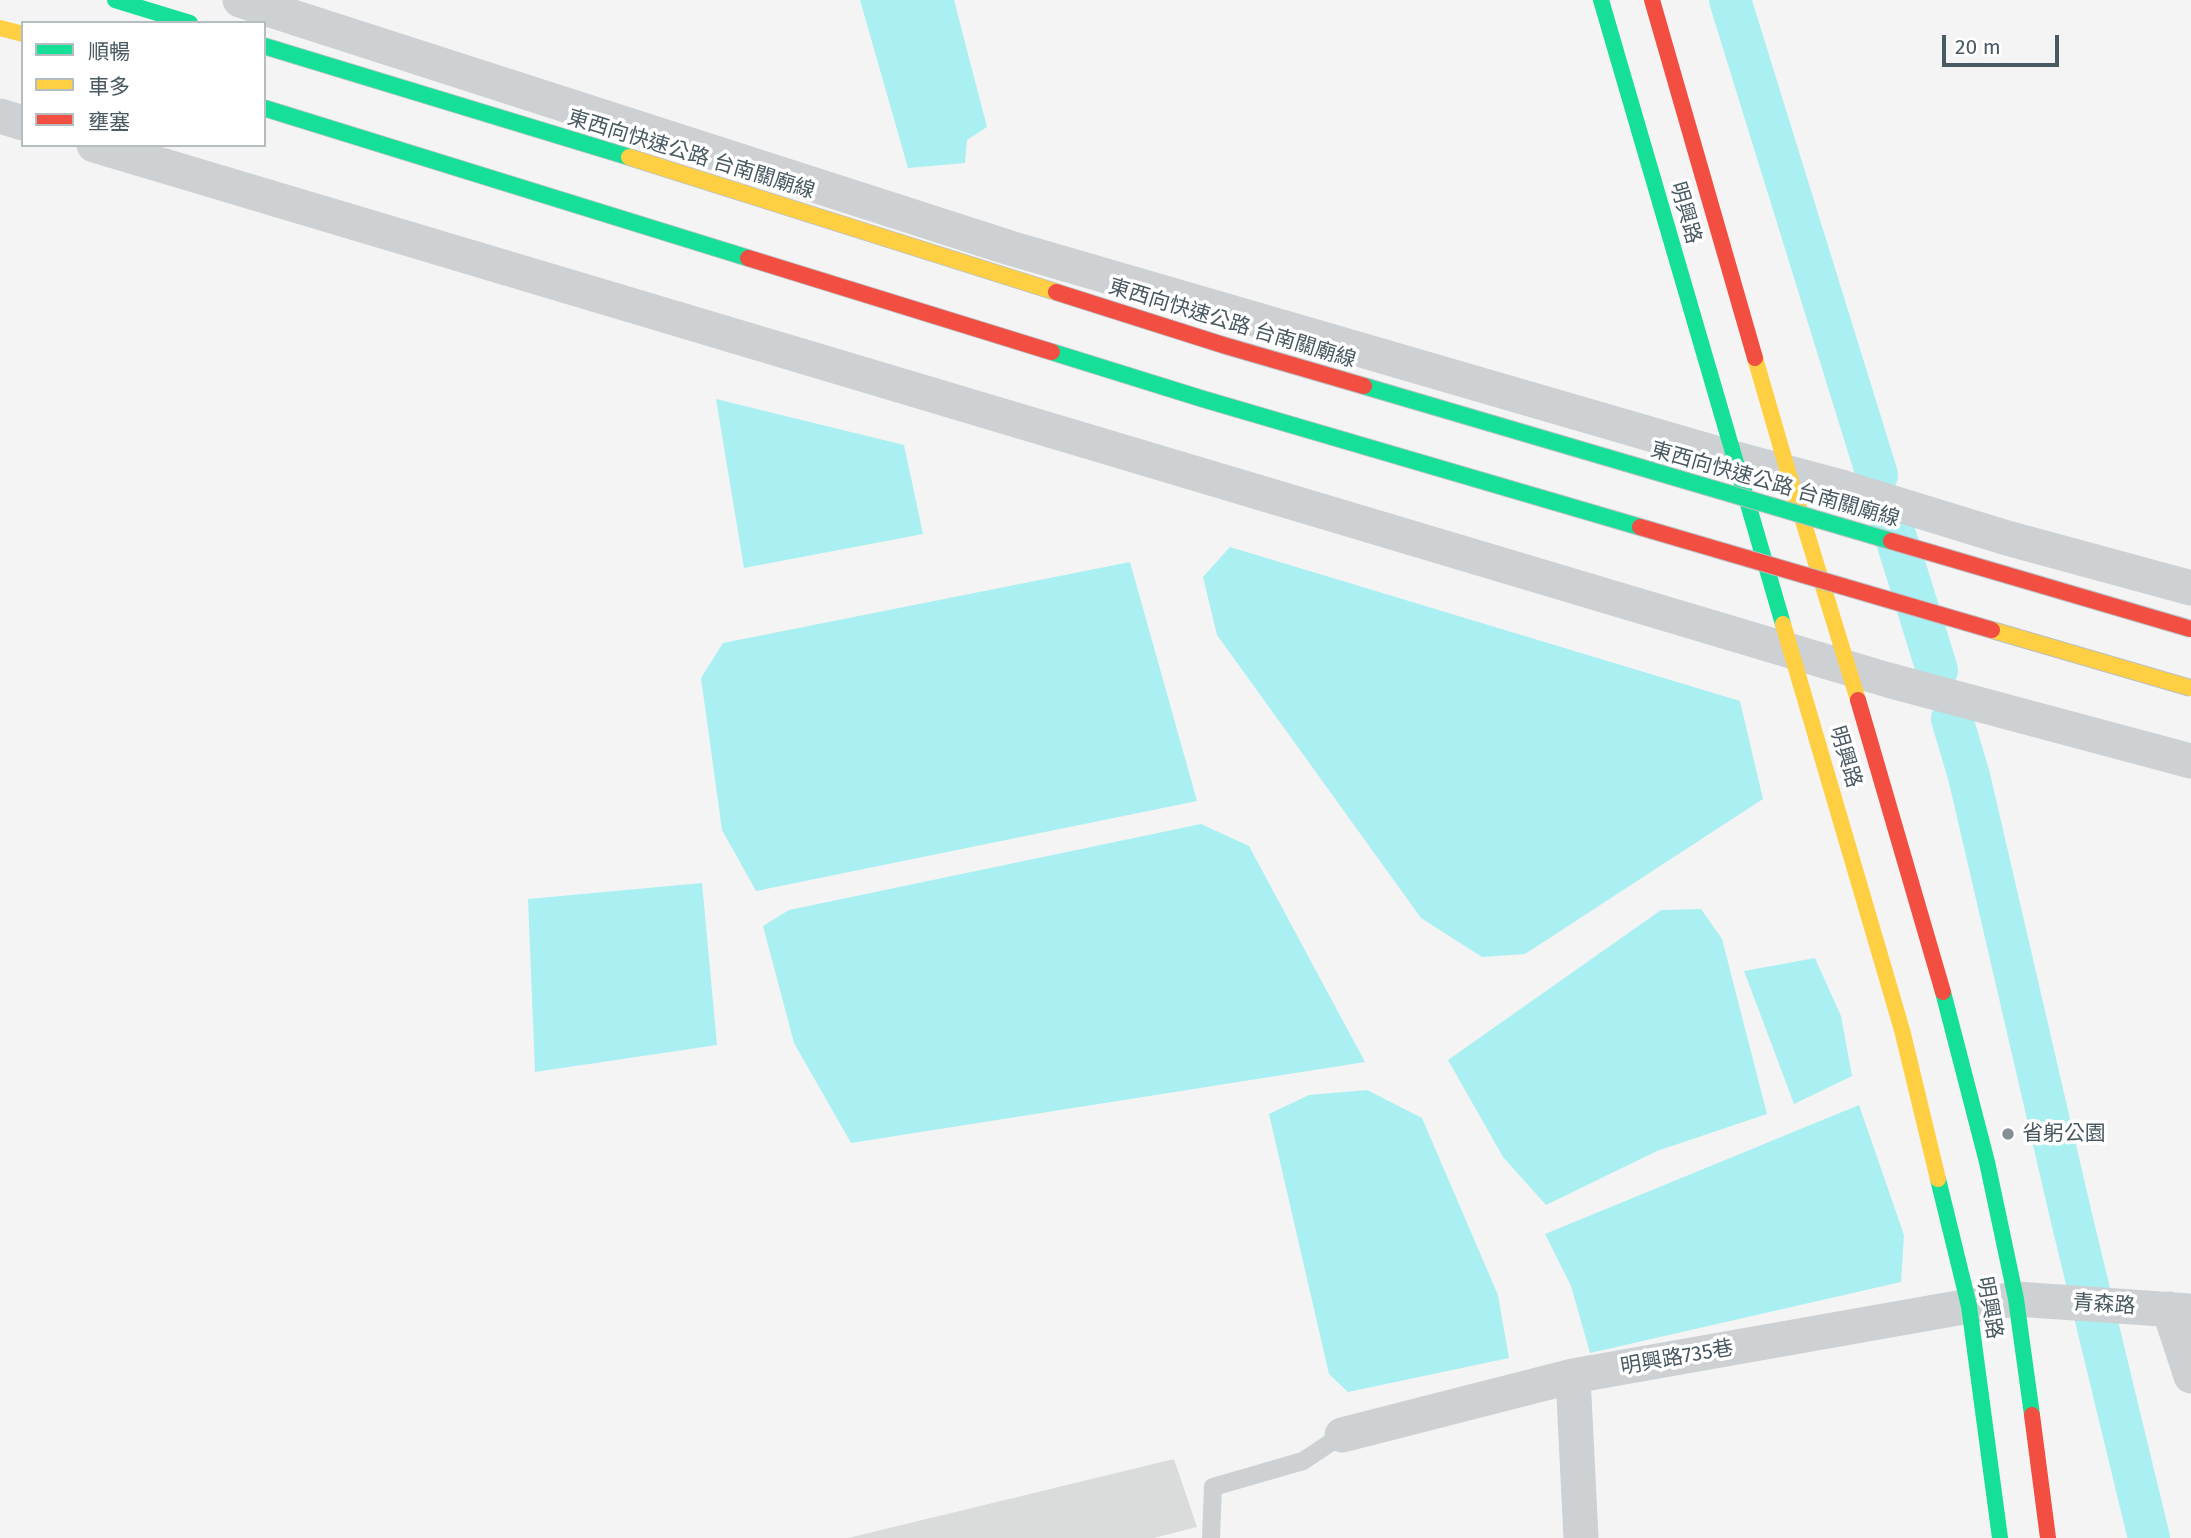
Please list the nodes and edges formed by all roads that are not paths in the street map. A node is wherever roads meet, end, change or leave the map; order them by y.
1 (115, 0) edge
2 (240, 0) edge
3 (1601, 0) edge
4 (1652, 0) edge
5 (183, 21) edge
6 (0, 27) edge
7 (21, 33) edge
8 (266, 47) edge
9 (266, 109) edge
10 (0, 116) edge
11 (21, 122) edge
12 (101, 147) edge
13 (1736, 459) junction
14 (1788, 472) junction
15 (2191, 588) edge
16 (2191, 629) edge
17 (1791, 650) junction
18 (1849, 667) junction
19 (2191, 688) edge
20 (2191, 761) edge
21 (2018, 1299) junction
22 (1969, 1306) junction
23 (2175, 1310) edge
24 (1573, 1376) junction
25 (2191, 1376) edge
26 (1342, 1435) joint
27 (1210, 1538) edge
28 (1581, 1538) edge
29 (2000, 1538) edge
30 (2048, 1538) edge

1 - 5 main road
2 - 13 street
3 - 13 main road, 明興路
4 - 14 main road, 明興路
6 - 7 main road
8 - 16 main road, 東西向快速公路 台南關廟線, bridge
9 - 19 main road, bridge
10 - 11 street
12 - 17 street
13 - 14 street
13 - 17 main road, 明興路
14 - 15 street
14 - 18 main road, 明興路
17 - 18 street
17 - 22 main road, 明興路
18 - 20 street
18 - 21 main road, 明興路
21 - 22 street, 明興路735巷
21 - 23 street, 青森路
21 - 30 main road, 明興路
22 - 24 street, 明興路735巷
22 - 29 main road, 明興路
23 - 25 street
24 - 26 street, 明興路735巷
24 - 28 street
26 - 27 lane

